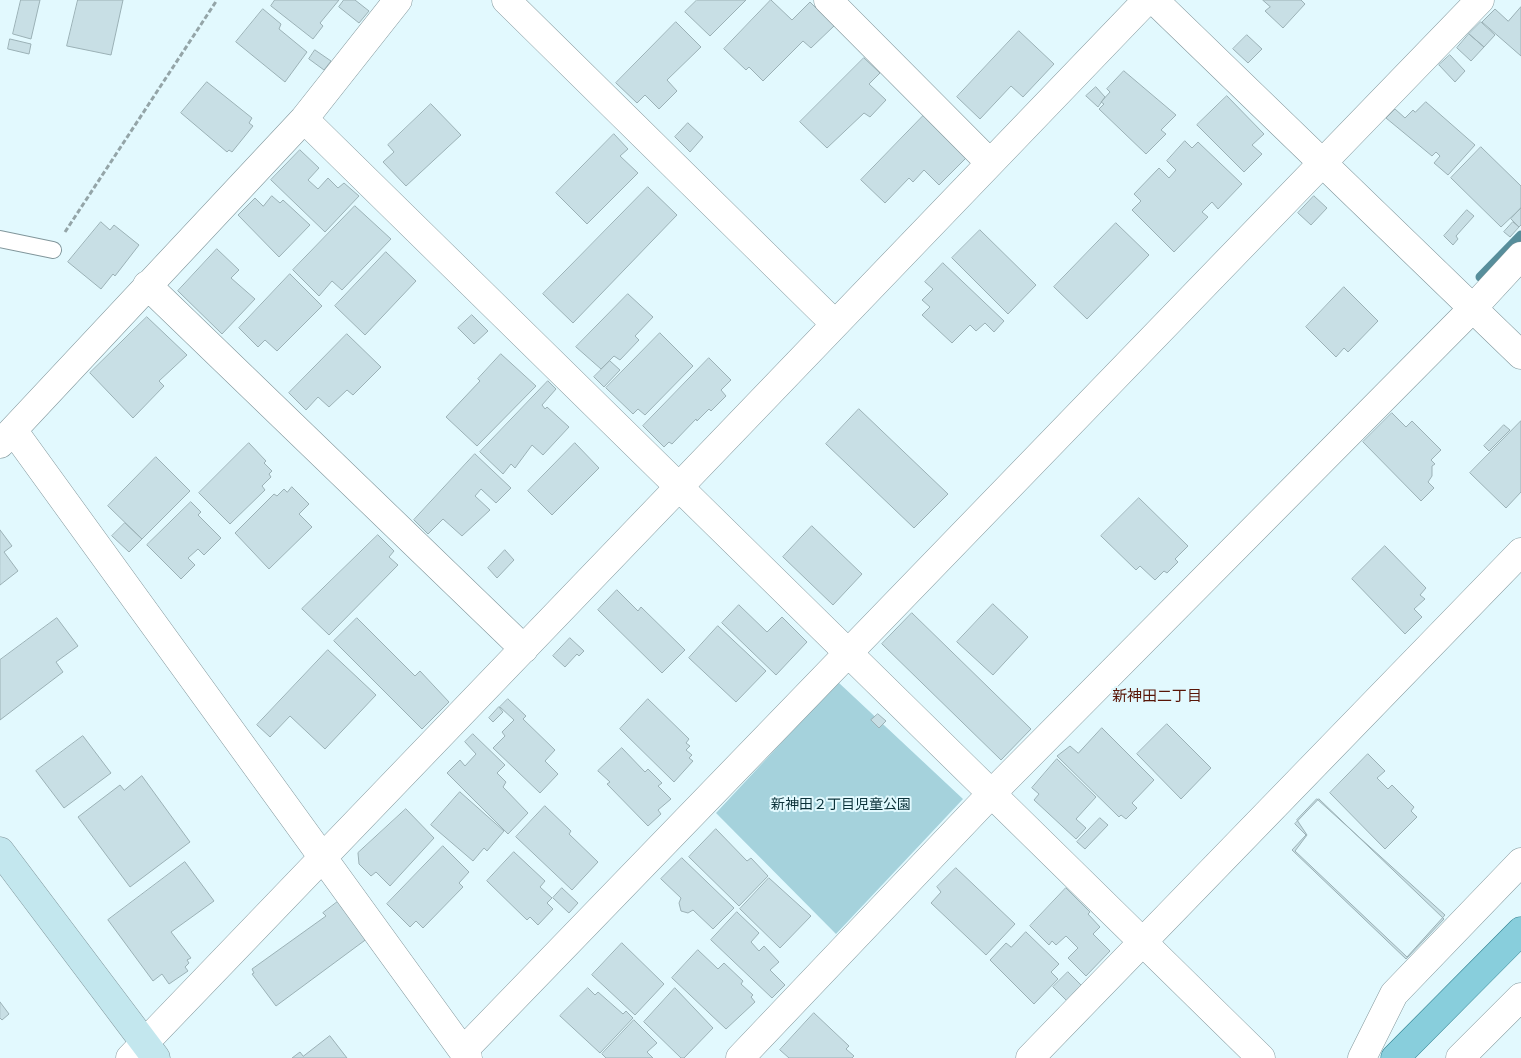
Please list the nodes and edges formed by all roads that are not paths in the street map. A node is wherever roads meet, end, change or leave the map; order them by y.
1 (398, 0) edge
2 (506, 0) edge
3 (828, 0) edge
4 (1146, 0) edge
5 (1154, 0) edge
6 (1480, 0) edge
7 (304, 119) junction
8 (1321, 162) junction
9 (990, 163) junction
10 (0, 239) edge
11 (53, 250) road end
12 (1521, 256) edge
13 (147, 285) junction
14 (1472, 309) junction
15 (836, 324) junction
16 (1521, 355) edge
17 (7, 437) edge
18 (679, 487) junction
19 (1521, 552) edge
20 (524, 649) junction
21 (848, 653) junction
22 (992, 794) junction
23 (0, 851) edge
24 (323, 857) junction
25 (1521, 862) edge
26 (1521, 931) edge
27 (1142, 942) junction
28 (1521, 997) edge
29 (144, 1053) edge
30 (466, 1054) edge
31 (740, 1058) edge
32 (1030, 1058) edge
33 (1261, 1058) edge
34 (1362, 1058) edge
35 (1395, 1058) edge
36 (1460, 1058) edge

1 - 7 street
2 - 15 street
3 - 9 street
4 - 9 street
5 - 8 street
6 - 8 street
7 - 13 street
7 - 18 street
8 - 14 street
8 - 21 street
9 - 15 street
10 - 11 lane
12 - 14 street
13 - 17 street
13 - 20 street
14 - 16 street
14 - 22 street
15 - 18 street
17 - 24 street
18 - 20 street
18 - 21 street
19 - 27 street
20 - 24 street
21 - 22 street
21 - 30 street
22 - 27 street
22 - 31 street
23 - 29 street
24 - 29 street
24 - 30 street
25 - 34 street
26 - 35 main road
27 - 32 street
27 - 33 street
28 - 36 street

